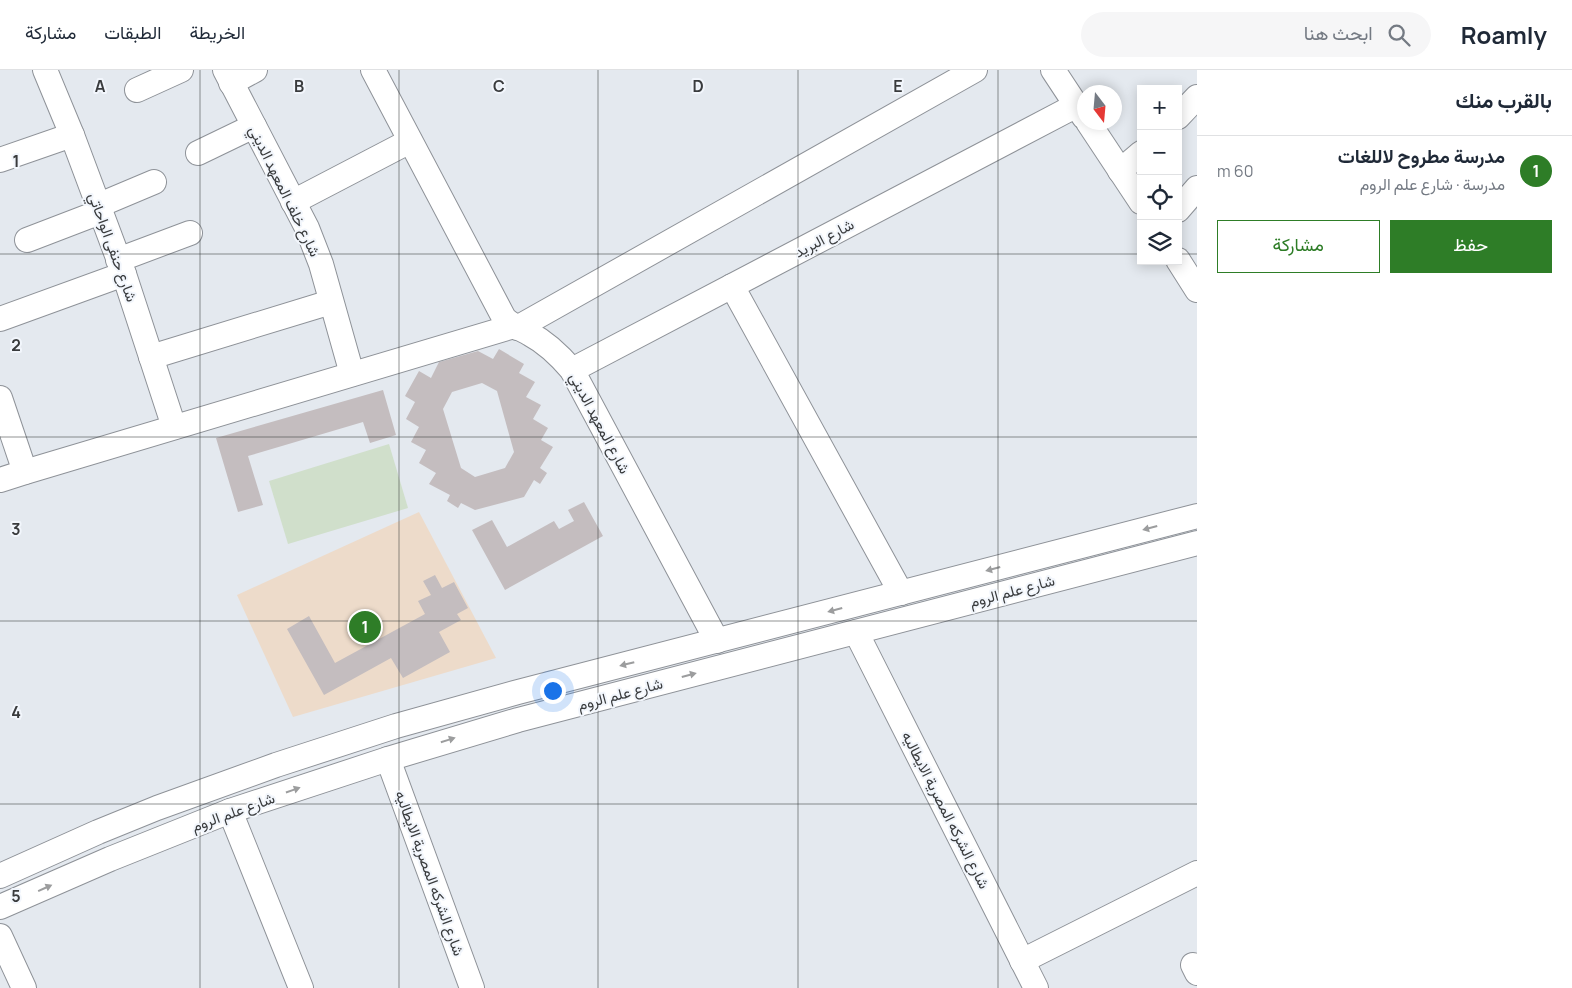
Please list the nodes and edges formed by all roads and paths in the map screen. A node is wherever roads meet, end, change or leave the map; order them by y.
1 (45, 70) edge
2 (181, 70) edge
3 (255, 70) edge
4 (373, 70) edge
5 (975, 70) edge
6 (1053, 70) edge
7 (228, 76) edge
8 (136, 90) dead end
9 (1197, 97) edge
10 (1077, 106) edge
11 (1182, 113) edge
12 (1077, 118) edge
13 (254, 126) junction
14 (1093, 130) edge
15 (72, 135) junction
16 (410, 141) junction
17 (198, 153) dead end
18 (1137, 156) edge
19 (0, 160) edge
20 (1120, 171) junction
21 (154, 182) dead end
22 (1197, 188) edge
23 (1137, 196) edge
24 (293, 202) junction
25 (1182, 205) edge
26 (98, 209) junction
27 (190, 233) dead end
28 (27, 240) dead end
29 (1181, 265) edge
30 (121, 267) junction
31 (732, 286) junction
32 (1197, 290) edge
33 (331, 302) junction
34 (0, 319) edge
35 (516, 327) junction
36 (151, 357) junction
37 (572, 370) junction
38 (352, 374) junction
39 (0, 398) edge
40 (174, 427) junction
41 (25, 472) junction
42 (0, 480) edge
43 (1197, 516) edge
44 (1197, 543) edge
45 (901, 593) junction
46 (856, 632) junction
47 (716, 641) junction
48 (388, 759) junction
49 (230, 811) junction
50 (98, 832) junction
51 (110, 859) junction
52 (1197, 873) edge
53 (0, 876) edge
54 (0, 908) edge
55 (0, 936) edge
56 (1022, 961) junction
57 (24, 988) edge
58 (301, 988) edge
59 (472, 988) edge
60 (1036, 988) edge

1 - 15 street, شارع حنفى الواحاتي
2 - 8 street
3 - 7 street
4 - 16 street, شارع المعهد الديني
5 - 35 street
6 - 10 street
7 - 13 street, شارع خلف المعهد الديني
9 - 11 street
12 - 31 street, شارع البريد
13 - 17 street
13 - 24 street, شارع خلف المعهد الديني
14 - 20 street
15 - 19 street
15 - 26 street, شارع حنفى الواحاتي
16 - 24 street
16 - 35 street, شارع المعهد الديني
18 - 20 street
20 - 23 street
21 - 26 street
22 - 25 street
24 - 33 street, شارع خلف المعهد الديني
26 - 28 street
26 - 30 street, شارع حنفى الواحاتي
27 - 30 street
29 - 32 street
30 - 34 street
30 - 36 street, شارع حنفى الواحاتي
31 - 37 street, شارع البريد
31 - 45 street
33 - 36 street
33 - 38 street, شارع خلف المعهد الديني
35 - 37 street, شارع المعهد الديني
35 - 38 street
36 - 40 street, شارع حنفى الواحاتي
37 - 47 street, شارع المعهد الديني
38 - 40 street
39 - 41 street
40 - 41 street
41 - 42 street
43 -> 45 street, شارع علم الروم
44 - 46 street, شارع علم الروم
45 -> 47 street, شارع علم الروم
48 -> 46 street, شارع علم الروم
46 - 56 street, شارع الشركه المصرية الايطاليه
47 -> 50 street, شارع علم الروم
49 -> 48 street, شارع علم الروم
48 - 59 street, شارع الشركه المصرية الايطاليه
49 - 51 street, شارع علم الروم
49 - 58 street
50 - 51 street
50 - 53 street, شارع علم الروم
54 -> 51 street, شارع علم الروم
52 - 56 street
55 - 57 street
56 - 60 street, شارع الشركه المصرية الايطاليه

